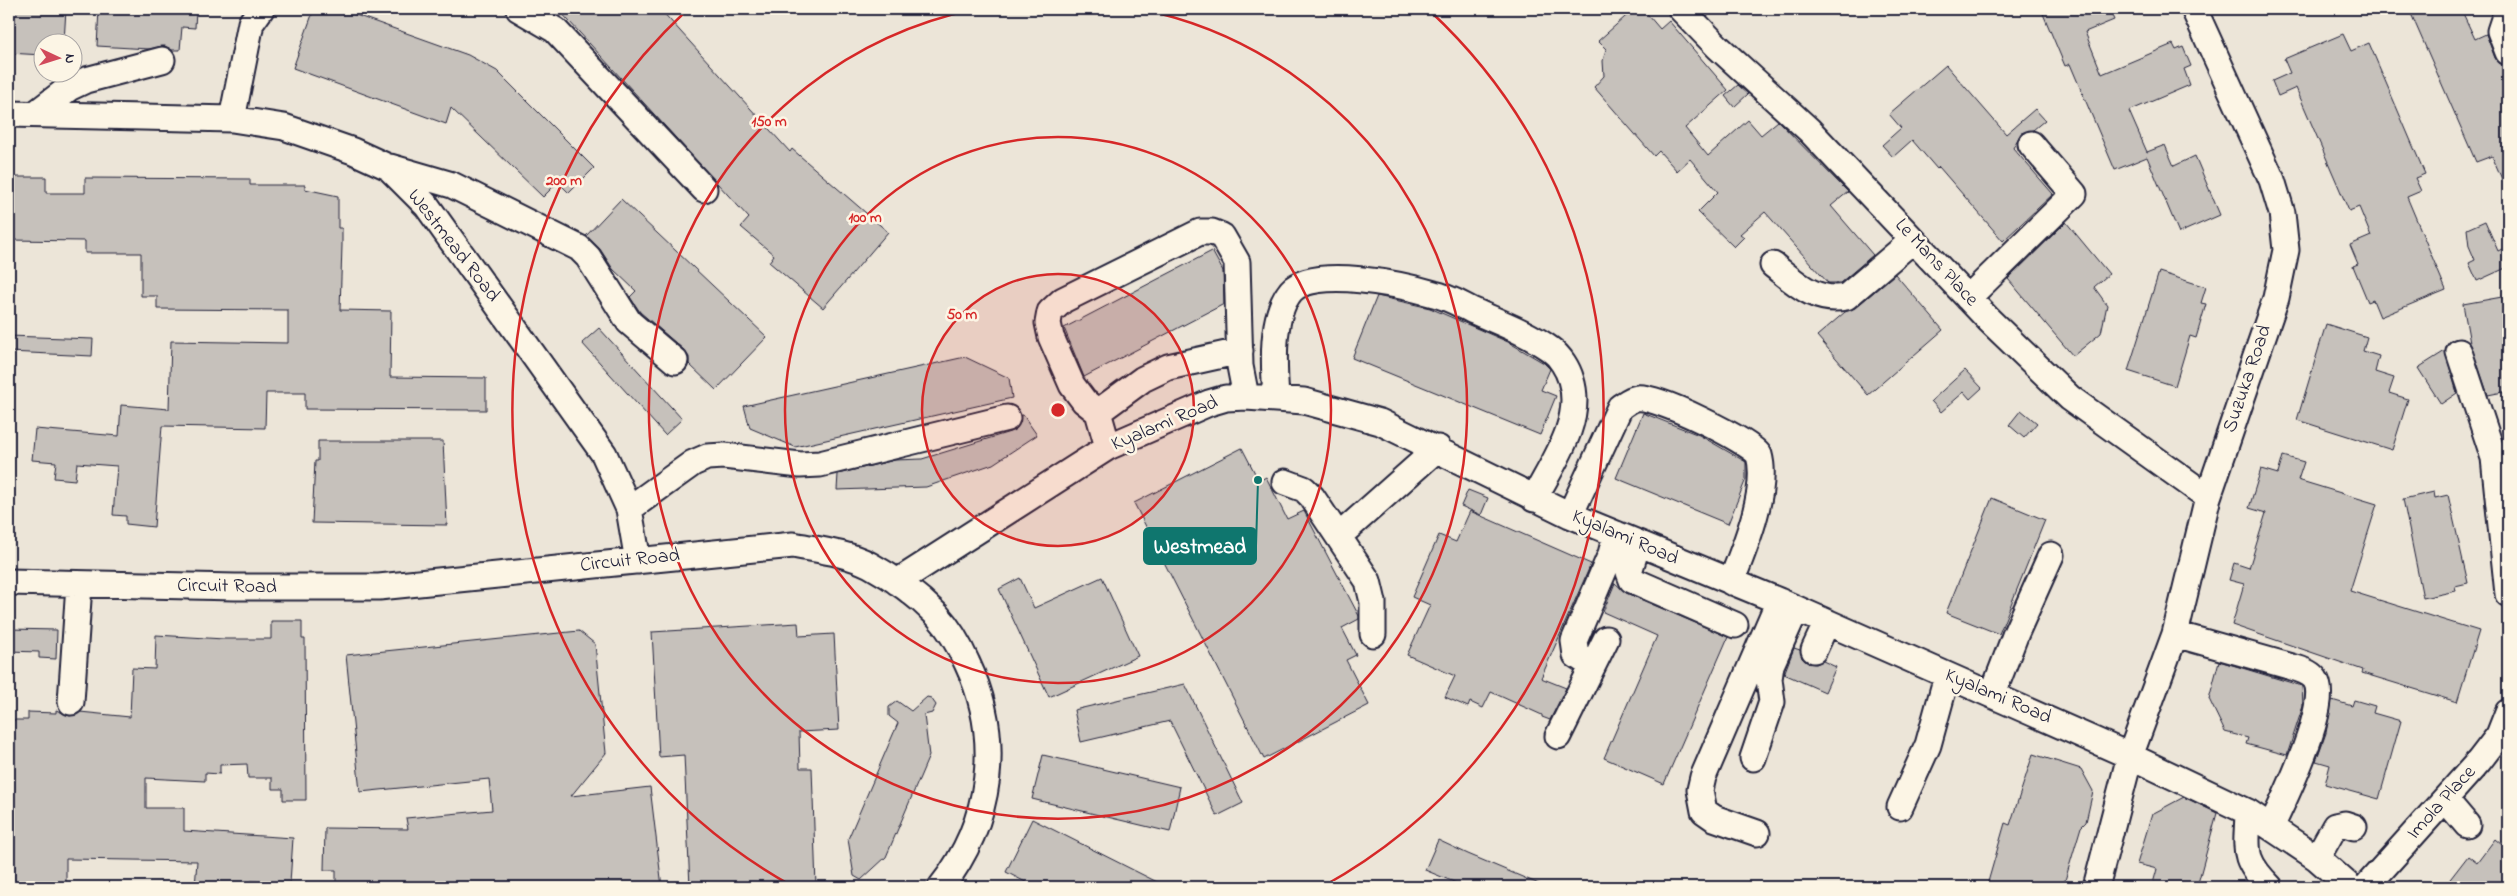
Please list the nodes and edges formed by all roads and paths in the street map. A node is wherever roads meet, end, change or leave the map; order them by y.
1 (261, 9) edge
2 (519, 9) edge
3 (1681, 9) edge
4 (2194, 9) edge
5 (2508, 16) edge
6 (2508, 52) edge
7 (162, 60) dead end
8 (9, 114) edge
9 (35, 114) junction
10 (232, 119) junction
11 (2031, 144) dead end
12 (388, 167) junction
13 (704, 189) dead end
14 (1913, 240) junction
15 (1773, 265) dead end
16 (1968, 298) junction
17 (1240, 351) junction
18 (2459, 352) dead end
19 (675, 361) dead end
20 (1246, 397) junction
21 (1276, 398) junction
22 (1098, 412) junction
23 (1008, 418) dead end
24 (1108, 447) junction
25 (1438, 448) junction
26 (1285, 482) dead end
27 (2208, 497) junction
28 (1534, 499) junction
29 (629, 509) junction
30 (1570, 515) junction
31 (1339, 536) junction
32 (1627, 539) junction
33 (2051, 555) dead end
34 (638, 561) junction
35 (9, 582) edge
36 (897, 582) junction
37 (1731, 582) junction
38 (79, 585) junction
39 (2508, 594) edge
40 (1787, 605) junction
41 (1827, 622) junction
42 (1735, 625) dead end
43 (1374, 634) dead end
44 (2175, 634) junction
45 (1606, 639) dead end
46 (1814, 650) dead end
47 (1591, 665) junction
48 (1947, 676) junction
49 (1993, 694) junction
50 (71, 702) dead end
51 (2508, 712) edge
52 (1558, 736) dead end
53 (2130, 756) junction
54 (1753, 758) dead end
55 (2445, 799) junction
56 (1900, 807) dead end
57 (2248, 812) junction
58 (2467, 825) dead end
59 (2271, 826) junction
60 (2354, 827) dead end
61 (1757, 833) dead end
62 (2317, 858) junction
63 (941, 887) edge
64 (2096, 887) edge
65 (2270, 887) edge
66 (2350, 887) edge
67 (2366, 887) edge

1 - 10 lane
2 - 13 lane
3 - 14 lane, Le Mans Place
4 - 27 lane, Suzuka Road
5 - 6 lane
7 - 9 lane
8 - 9 lane, Westmead Road
9 - 10 lane, Westmead Road
10 - 12 lane, Westmead Road
11 - 16 lane
12 - 19 lane
12 - 29 lane, Westmead Road
14 - 15 lane
14 - 16 lane, Le Mans Place
16 - 27 lane, Le Mans Place
17 - 20 lane
17 - 22 lane
17 - 22 lane
18 - 39 lane
20 - 21 lane, Kyalami Road
20 - 24 lane, Kyalami Road
21 - 25 lane, Kyalami Road
21 - 28 lane
22 - 24 lane
23 - 29 lane
24 - 36 lane, Kyalami Road
25 - 28 lane, Kyalami Road
25 - 31 lane
26 - 31 lane
27 - 44 lane, Suzuka Road
28 - 30 lane, Kyalami Road
29 - 34 lane, Westmead Road
30 - 32 lane, Kyalami Road
30 - 37 lane
31 - 43 lane
32 - 37 lane, Kyalami Road
32 - 42 lane
32 - 47 lane
33 - 49 lane
34 - 36 lane, Circuit Road
34 - 38 lane, Circuit Road
35 - 38 lane, Circuit Road
36 - 63 lane, Circuit Road
37 - 40 lane, Kyalami Road
38 - 50 lane
40 - 41 lane, Kyalami Road
40 - 54 lane
40 - 61 lane
41 - 46 lane
41 - 48 lane, Kyalami Road
44 - 53 lane, Suzuka Road
44 - 59 lane
45 - 47 lane
47 - 52 lane
48 - 49 lane, Kyalami Road
48 - 56 lane
49 - 53 lane, Kyalami Road
51 - 55 lane, Imola Place
53 - 57 lane, Kyalami Road
53 - 64 lane, Suzuka Road
55 - 58 lane
55 - 67 lane, Imola Place
57 - 59 lane, Kyalami Road
57 - 65 lane
59 - 62 lane, Kyalami Road
60 - 62 lane
62 - 66 lane, Kyalami Road

